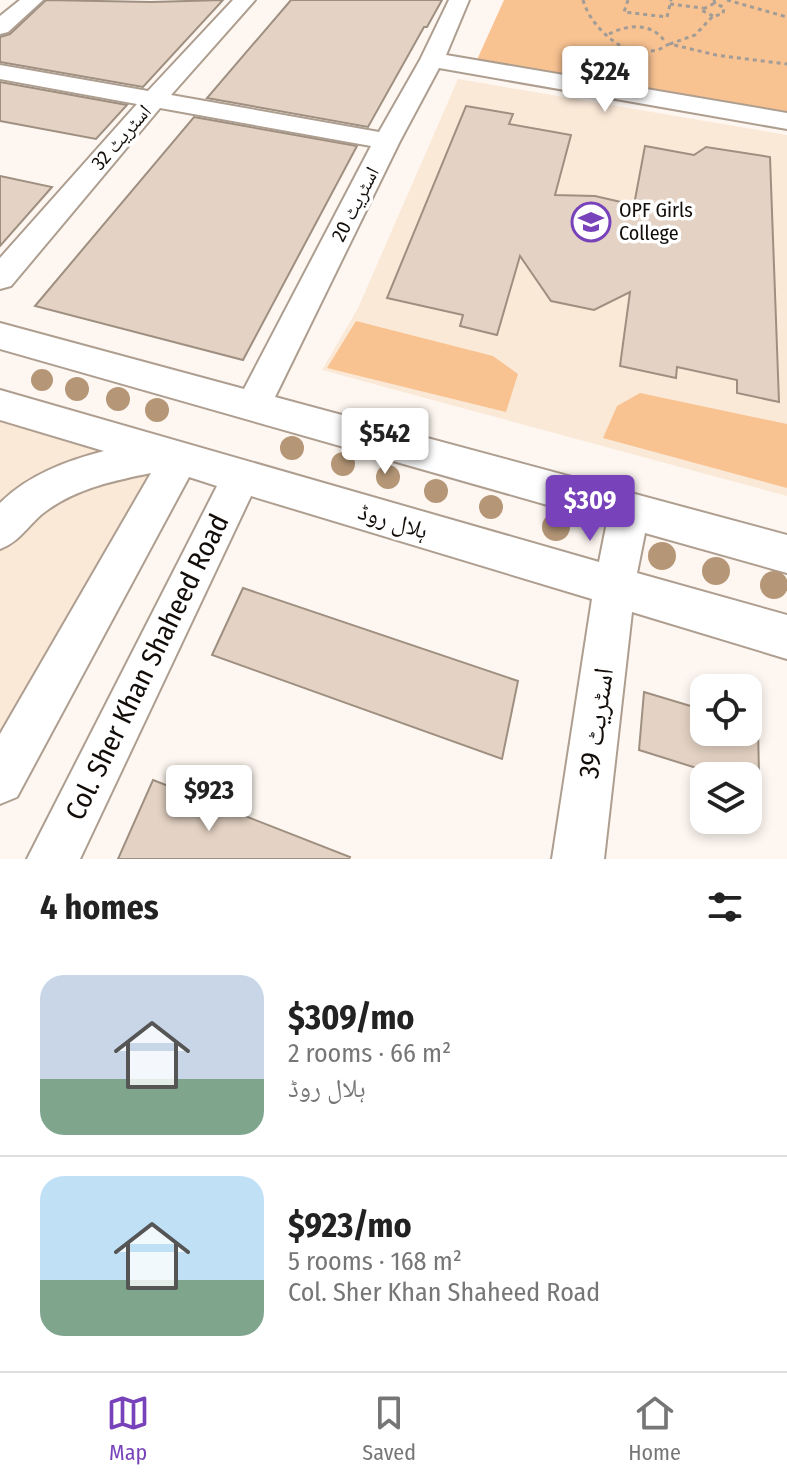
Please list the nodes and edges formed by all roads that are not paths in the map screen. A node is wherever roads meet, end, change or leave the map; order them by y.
1 (33, 0) edge
2 (245, 0) edge
3 (459, 0) edge
4 (5, 19) edge
5 (432, 60) junction
6 (0, 72) edge
7 (154, 99) junction
8 (787, 121) edge
9 (387, 141) junction
10 (0, 278) edge
11 (0, 336) edge
12 (0, 405) edge
13 (252, 408) junction
14 (174, 457) junction
15 (242, 475) junction
16 (629, 511) junction
17 (0, 531) edge
18 (787, 554) edge
19 (614, 588) junction
20 (787, 637) edge
21 (0, 780) edge
22 (53, 859) edge
23 (578, 859) edge

1 - 4 street
2 - 7 street, اسٹریٹ 32
3 - 5 street, اسٹریٹ 20
5 - 8 street
5 - 9 street, اسٹریٹ 20
6 - 7 street
7 - 9 street
7 - 10 street, اسٹریٹ 32
9 - 13 street, اسٹریٹ 20
11 - 13 street
12 - 14 street, ہلال روڈ
13 - 16 street
14 - 15 street, ہلال روڈ
14 - 17 street
14 - 21 street
15 - 19 street, ہلال روڈ
15 - 22 street, Col. Sher Khan Shaheed Road
16 - 18 street
16 - 19 street, اسٹریٹ 39
19 - 20 street, ہلال روڈ
19 - 23 street, اسٹریٹ 39

